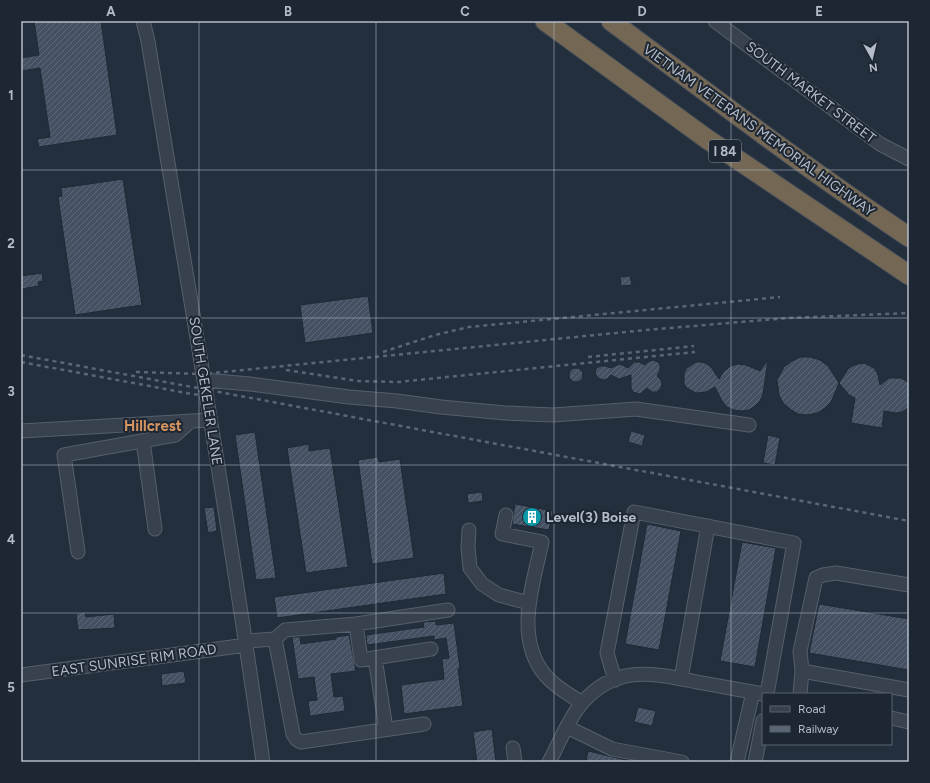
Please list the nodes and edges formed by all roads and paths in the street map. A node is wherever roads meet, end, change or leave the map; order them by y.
1 (143, 21) edge
2 (546, 21) edge
3 (610, 21) edge
4 (715, 21) edge
5 (909, 159) edge
6 (909, 237) edge
7 (909, 275) edge
8 (204, 380) junction
9 (210, 420) junction
10 (191, 421) junction
11 (749, 425) dead end
12 (21, 431) edge
13 (143, 441) junction
14 (506, 515) dead end
15 (708, 526) junction
16 (155, 529) dead end
17 (469, 530) dead end
18 (78, 552) dead end
19 (909, 585) edge
20 (529, 603) junction
21 (448, 610) dead end
22 (356, 624) junction
23 (274, 638) junction
24 (246, 643) junction
25 (431, 649) dead end
26 (375, 658) junction
27 (802, 671) junction
28 (21, 675) edge
29 (681, 679) junction
30 (615, 680) junction
31 (909, 690) edge
32 (758, 693) edge
33 (767, 693) edge
34 (800, 693) edge
35 (582, 703) junction
36 (892, 718) edge
37 (909, 722) edge
38 (424, 724) dead end
39 (762, 726) edge
40 (567, 727) junction
41 (386, 729) junction
42 (514, 748) dead end
43 (263, 762) edge
44 (515, 762) edge
45 (550, 762) edge
46 (682, 762) edge
47 (737, 762) edge
48 (755, 762) edge

1 - 8 street, SOUTH GEKELER LANE
2 - 7 highway, I 84
3 - 6 highway, VIETNAM VETERANS MEMORIAL HIGHWAY / I 84
4 - 5 street, SOUTH MARKET STREET
8 - 9 street, SOUTH GEKELER LANE
8 - 11 street
9 - 10 street
9 - 24 street, SOUTH GEKELER LANE
10 - 12 street
10 - 13 street
13 - 16 street
13 - 18 street
14 - 20 street
15 - 29 street
15 - 30 street
15 - 33 street
17 - 20 street
19 - 27 street
20 - 35 street
21 - 22 street
22 - 23 street
22 - 26 street
23 - 24 street, EAST SUNRISE RIM ROAD
23 - 41 street
24 - 28 street, EAST SUNRISE RIM ROAD
24 - 43 street, SOUTH GEKELER LANE
25 - 26 street
26 - 41 street
27 - 31 street
27 - 34 street
29 - 30 street
29 - 32 street
30 - 35 street
32 - 47 street
35 - 40 street
36 - 37 street
38 - 41 street
39 - 48 street
40 - 45 street
40 - 46 street
42 - 44 street

